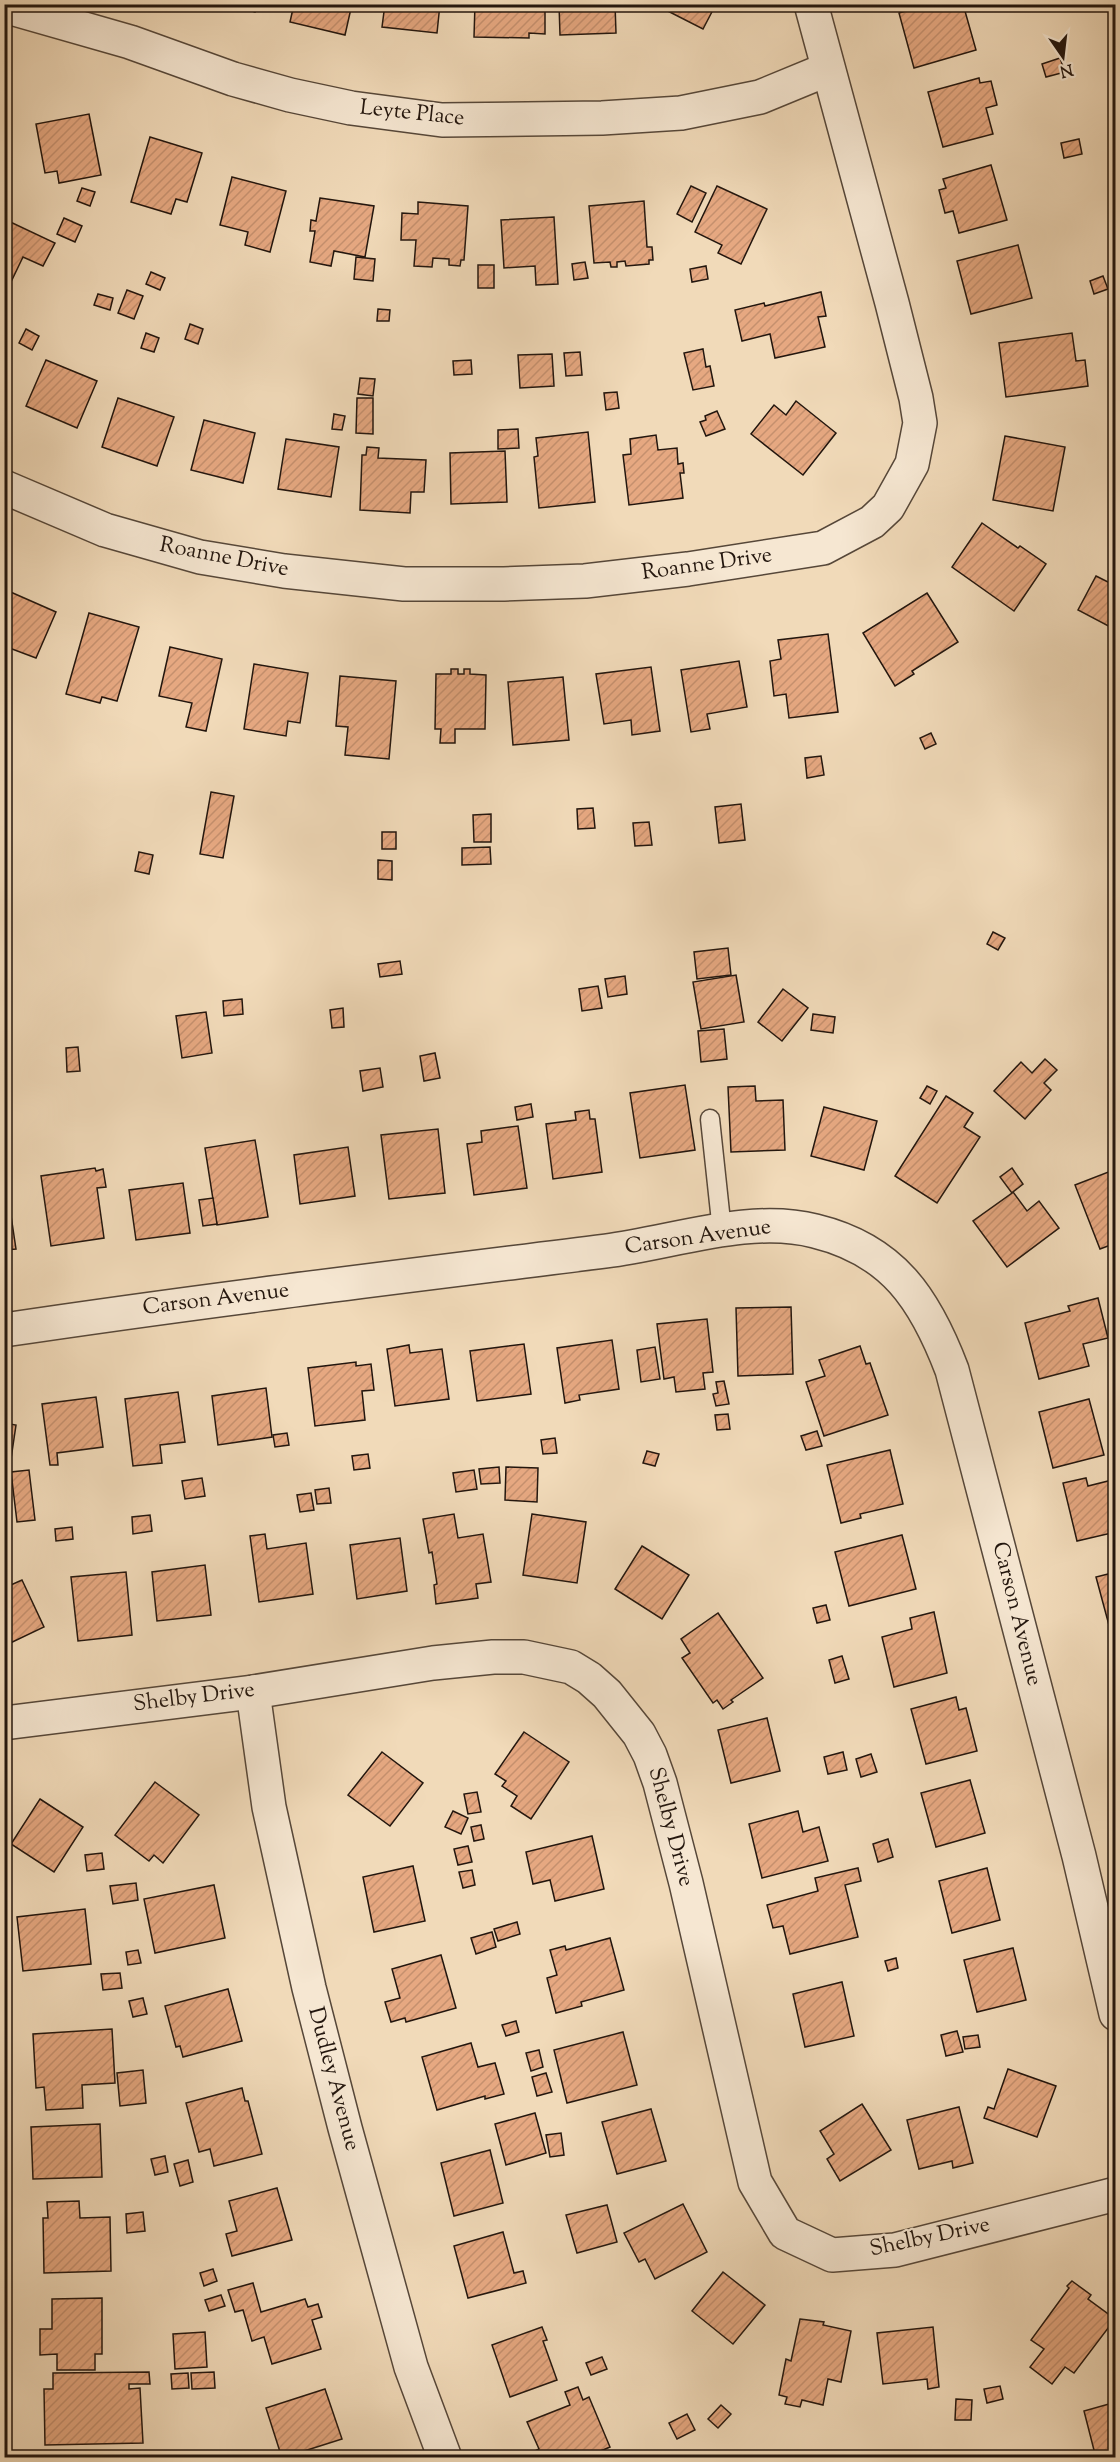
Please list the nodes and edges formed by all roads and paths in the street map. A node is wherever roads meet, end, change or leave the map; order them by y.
1 (811, 4) edge
2 (4, 6) edge
3 (828, 69) junction
4 (4, 487) edge
5 (710, 1119) dead end
6 (722, 1231) junction
7 (4, 1330) edge
8 (254, 1692) junction
9 (4, 1722) edge
10 (1116, 2013) edge
11 (1116, 2194) edge
12 (445, 2457) edge

1 - 3 street, Roanne Drive
2 - 3 street, Leyte Place
3 - 4 street, Roanne Drive
5 - 6 lane
6 - 7 street, Carson Avenue
6 - 10 street, Carson Avenue
8 - 9 street, Shelby Drive
8 - 11 street, Shelby Drive
8 - 12 street, Dudley Avenue

